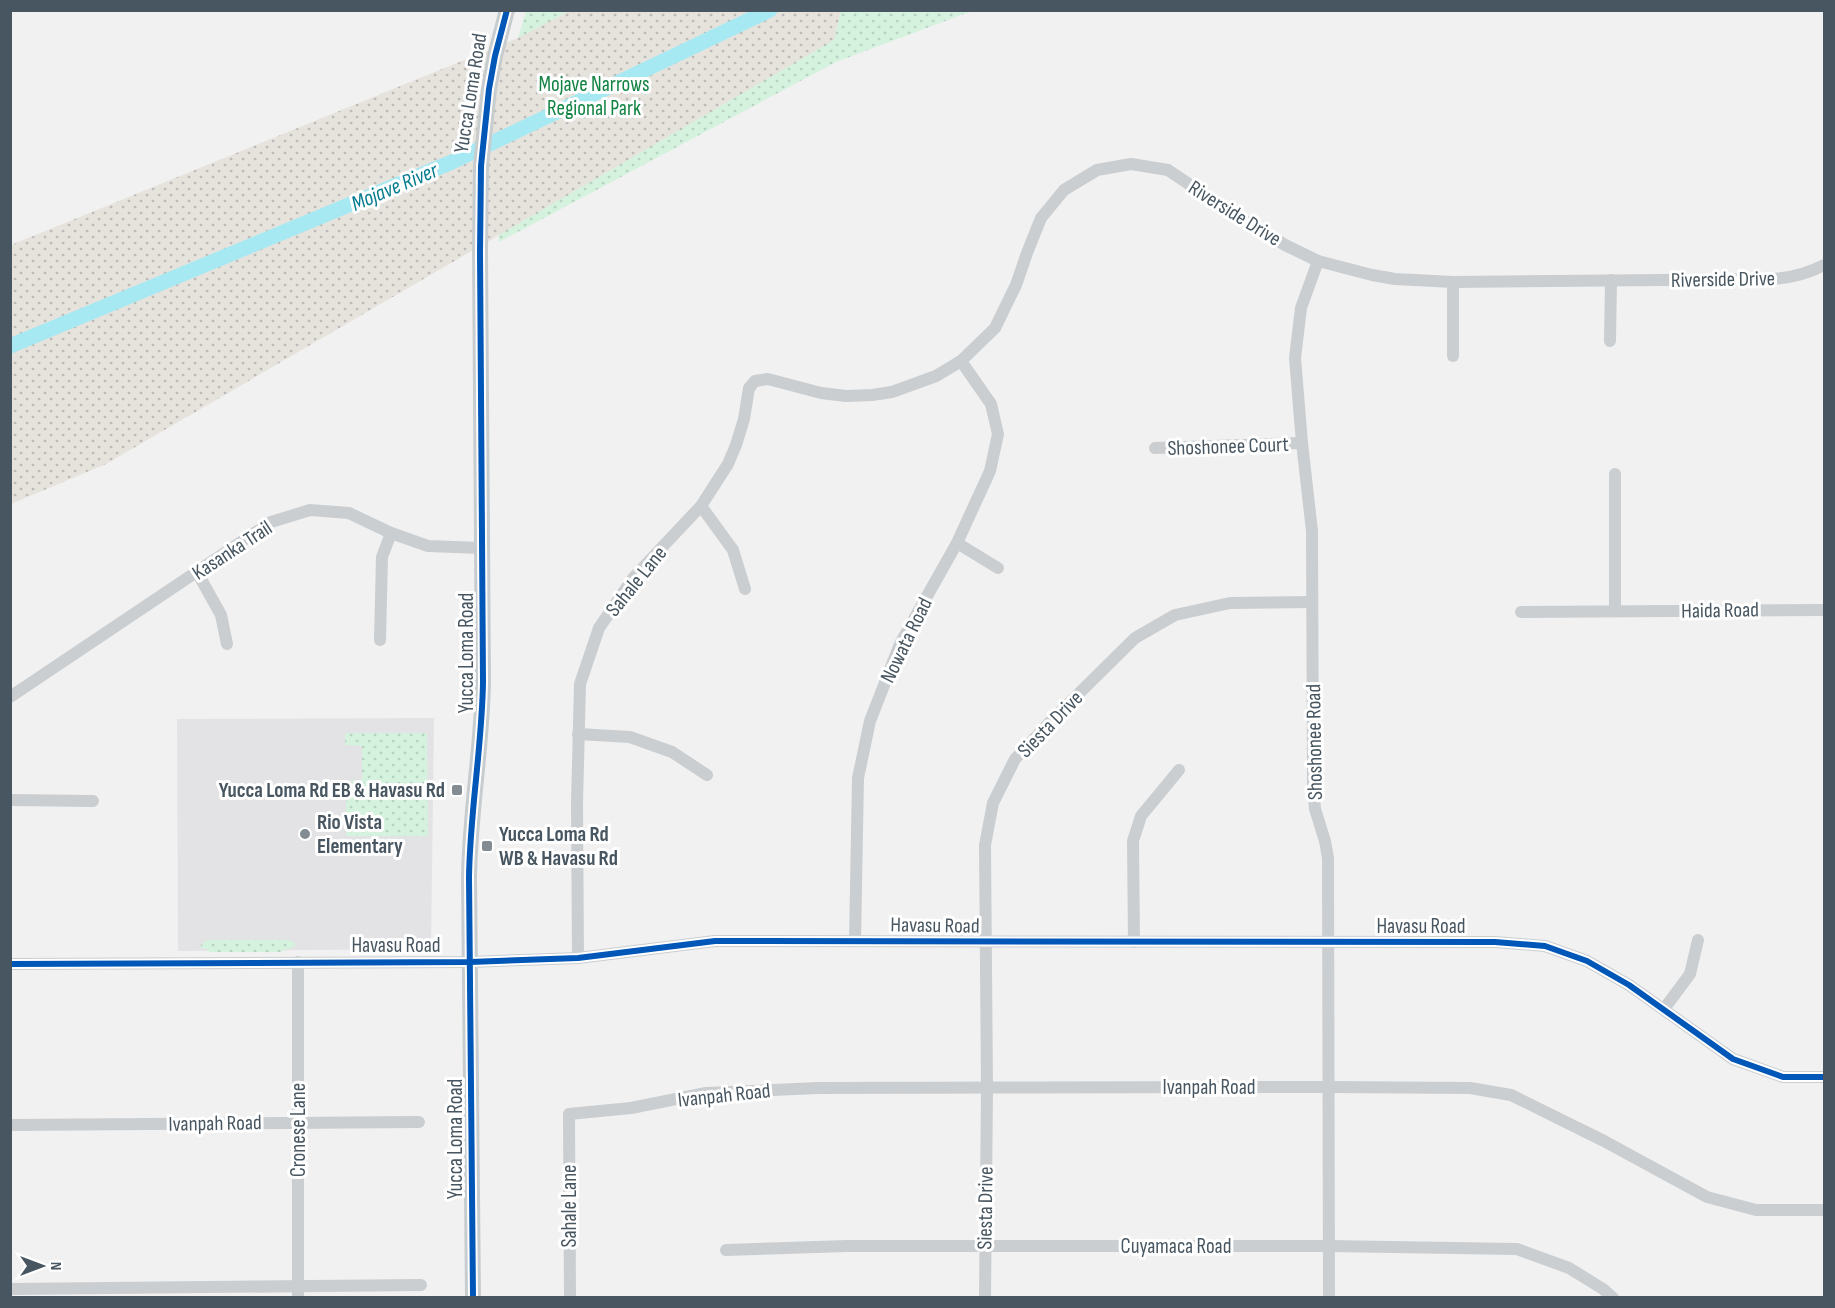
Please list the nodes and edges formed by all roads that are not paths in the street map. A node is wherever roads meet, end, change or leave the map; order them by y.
1 (507, 10) edge
2 (1318, 261) junction
3 (1824, 265) edge
4 (1611, 280) junction
5 (1453, 282) junction
6 (1610, 341) dead end
7 (1453, 356) dead end
8 (961, 361) junction
9 (755, 381) joint
10 (1302, 443) junction
11 (1155, 448) dead end
12 (1615, 474) dead end
13 (701, 506) junction
14 (391, 533) junction
15 (957, 543) junction
16 (482, 548) junction
17 (998, 568) dead end
18 (197, 572) junction
19 (745, 589) dead end
20 (1312, 602) junction
21 (1824, 610) edge
22 (1616, 611) junction
23 (1521, 612) dead end
24 (380, 640) dead end
25 (227, 644) dead end
26 (10, 697) edge
27 (579, 734) junction
28 (1179, 770) dead end
29 (707, 775) dead end
30 (10, 800) edge
31 (93, 801) dead end
32 (1698, 940) dead end
33 (855, 941) junction
34 (985, 942) junction
35 (1134, 942) junction
36 (1329, 942) junction
37 (578, 958) junction
38 (298, 962) junction
39 (470, 962) junction
40 (10, 964) edge
41 (1664, 1009) junction
42 (1824, 1077) edge
43 (1329, 1087) junction
44 (987, 1088) junction
45 (569, 1114) joint
46 (298, 1122) junction
47 (419, 1122) dead end
48 (10, 1125) edge
49 (1824, 1210) edge
50 (1329, 1246) junction
51 (985, 1247) junction
52 (726, 1250) dead end
53 (421, 1285) dead end
54 (10, 1289) edge
55 (298, 1292) edge
56 (473, 1298) edge
57 (570, 1298) edge
58 (985, 1298) edge
59 (1329, 1298) edge
60 (1613, 1298) edge

1 - 16 main road, Yucca Loma Road
2 - 5 street, Riverside Drive
2 - 8 street, Riverside Drive
2 - 10 street, Shoshonee Road
3 - 4 street, Riverside Drive
4 - 5 street, Riverside Drive
4 - 6 street
5 - 7 street
8 - 9 street, Riverside Drive
8 - 15 street, Nowata Road
9 - 13 street, Sahale Lane
10 - 11 street, Shoshonee Court
10 - 20 street, Shoshonee Road
12 - 22 street
13 - 19 street
13 - 27 street, Sahale Lane
14 - 16 street, Kasanka Trail
14 - 18 street, Kasanka Trail
14 - 24 street
15 - 17 street
15 - 33 street, Nowata Road
16 - 39 main road, Yucca Loma Road
18 - 25 street
18 - 26 street, Kasanka Trail
20 - 34 street, Siesta Drive
20 - 36 street, Shoshonee Road
21 - 22 street, Haida Road
22 - 23 street, Haida Road
27 - 29 street
27 - 37 street, Sahale Lane
28 - 35 street
30 - 31 street
32 - 41 street
33 - 34 street, Havasu Road
33 - 37 street, Havasu Road
34 - 35 street, Havasu Road
34 - 44 street, Siesta Drive
35 - 36 street, Havasu Road
36 - 41 street, Havasu Road
36 - 43 street, Shoshonee Road
37 - 39 street, Havasu Road
38 - 39 street, Havasu Road
38 - 40 street, Havasu Road
38 - 46 street, Cronese Lane
39 - 56 main road, Yucca Loma Road
41 - 42 street, Havasu Road
43 - 44 street, Ivanpah Road
43 - 49 street, Ivanpah Road
43 - 50 street, Shoshonee Road
44 - 45 street, Ivanpah Road
44 - 51 street, Siesta Drive
45 - 57 street, Sahale Lane
46 - 47 street, Ivanpah Road
46 - 48 street, Ivanpah Road
46 - 55 street, Cronese Lane
50 - 51 street, Cuyamaca Road
50 - 59 street, Shoshonee Road
50 - 60 street, Cuyamaca Road
51 - 52 street, Cuyamaca Road
51 - 58 street, Siesta Drive
53 - 55 street
54 - 55 street

